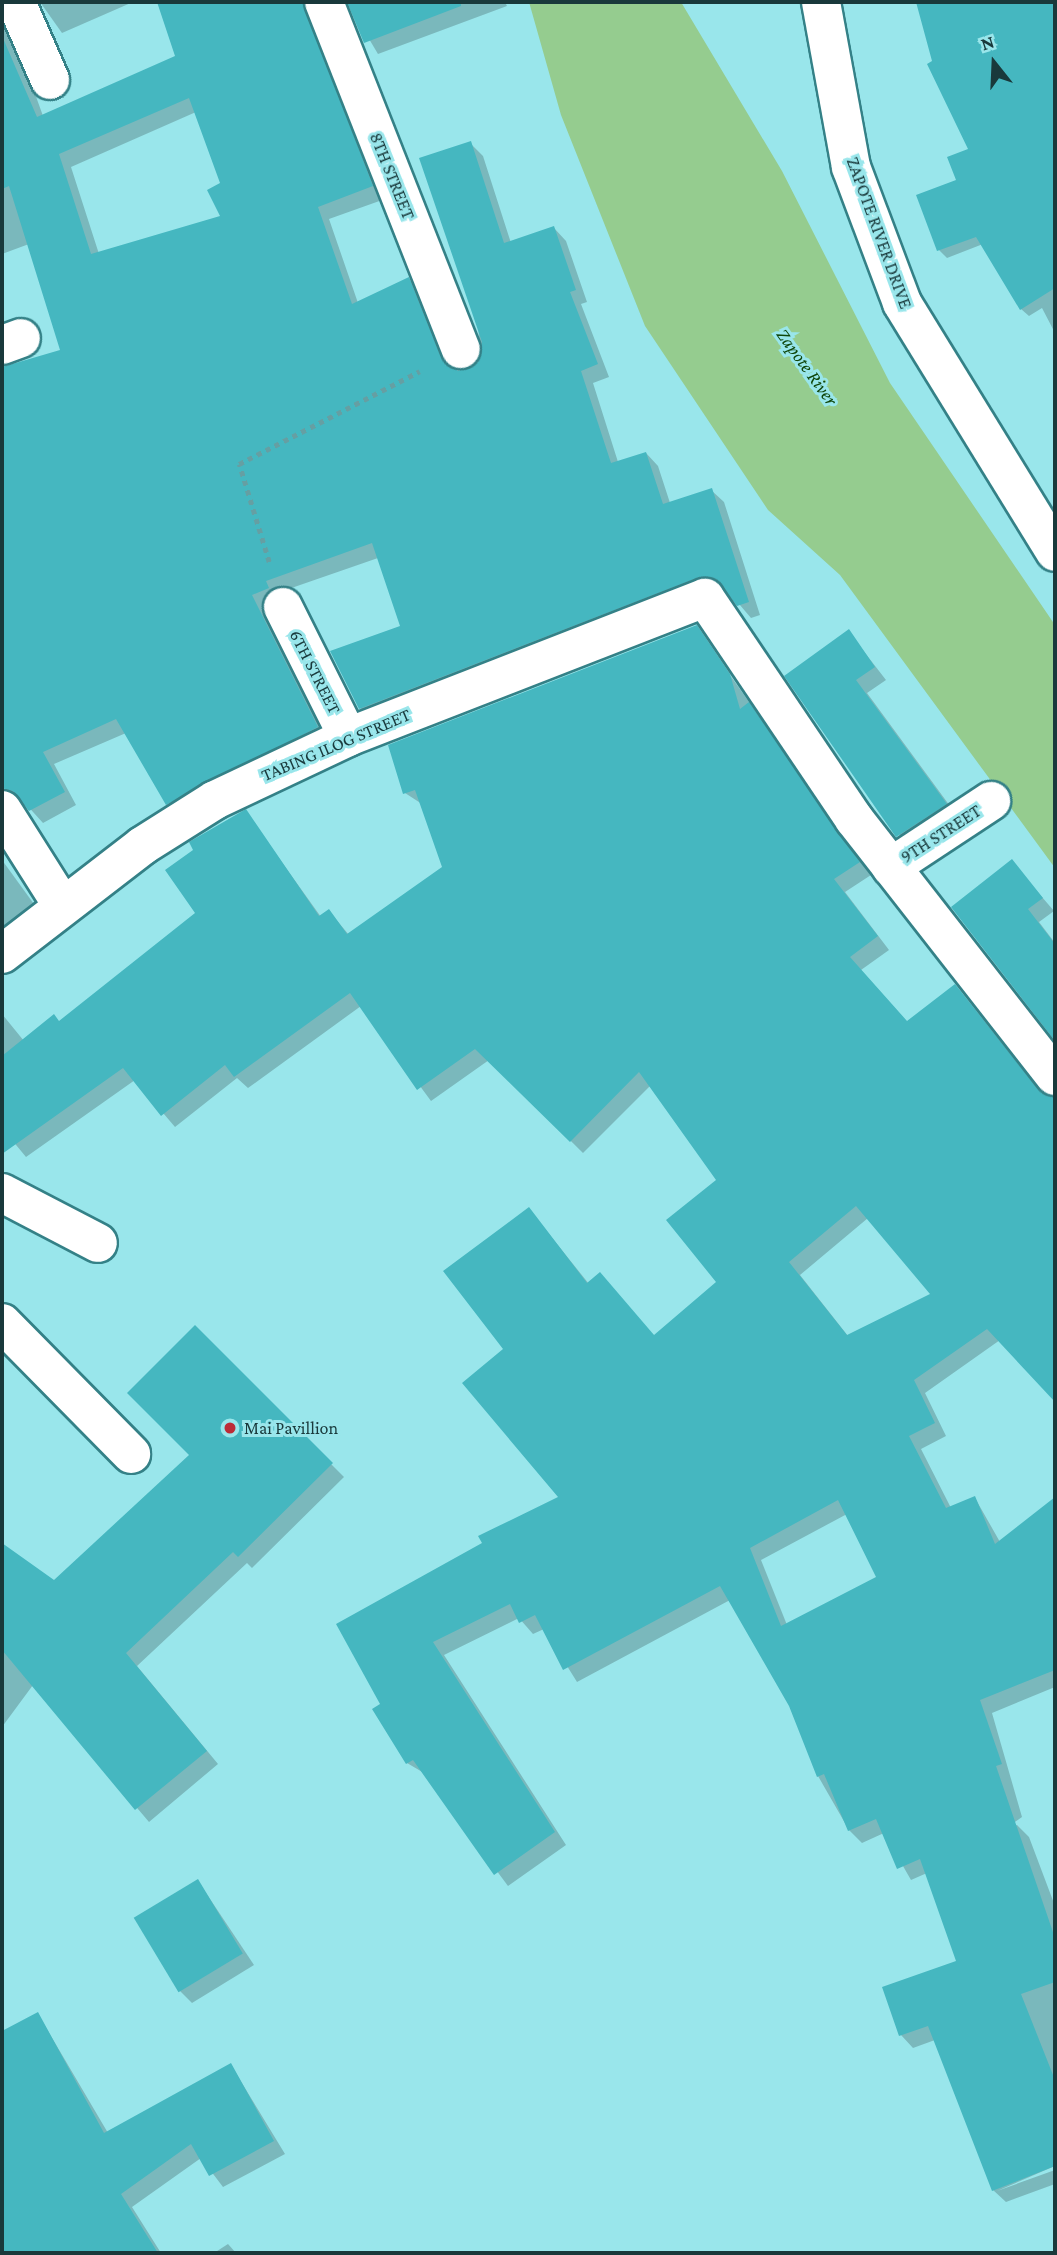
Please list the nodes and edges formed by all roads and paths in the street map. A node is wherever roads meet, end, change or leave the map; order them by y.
1 (16, 2) edge
2 (324, 2) edge
3 (821, 2) edge
4 (50, 80) dead end
5 (461, 349) joint
6 (1055, 552) edge
7 (283, 607) joint
8 (348, 737) junction
9 (992, 801) dead end
10 (2, 810) edge
11 (891, 867) junction
12 (62, 905) junction
13 (2, 954) edge
14 (1055, 1076) edge
15 (2, 1193) edge
16 (98, 1243) dead end
17 (2, 1323) edge
18 (131, 1454) dead end

1 - 4 street
2 - 5 street, 8TH STREET
3 - 6 street, ZAPOTE RIVER DRIVE
5 - 7 path
7 - 8 street, 6TH STREET
8 - 11 street, TABING ILOG STREET
8 - 12 street, TABING ILOG STREET
9 - 11 street, 9TH STREET
10 - 12 street
11 - 14 street
12 - 13 street, TABING ILOG STREET
15 - 16 street
17 - 18 street

